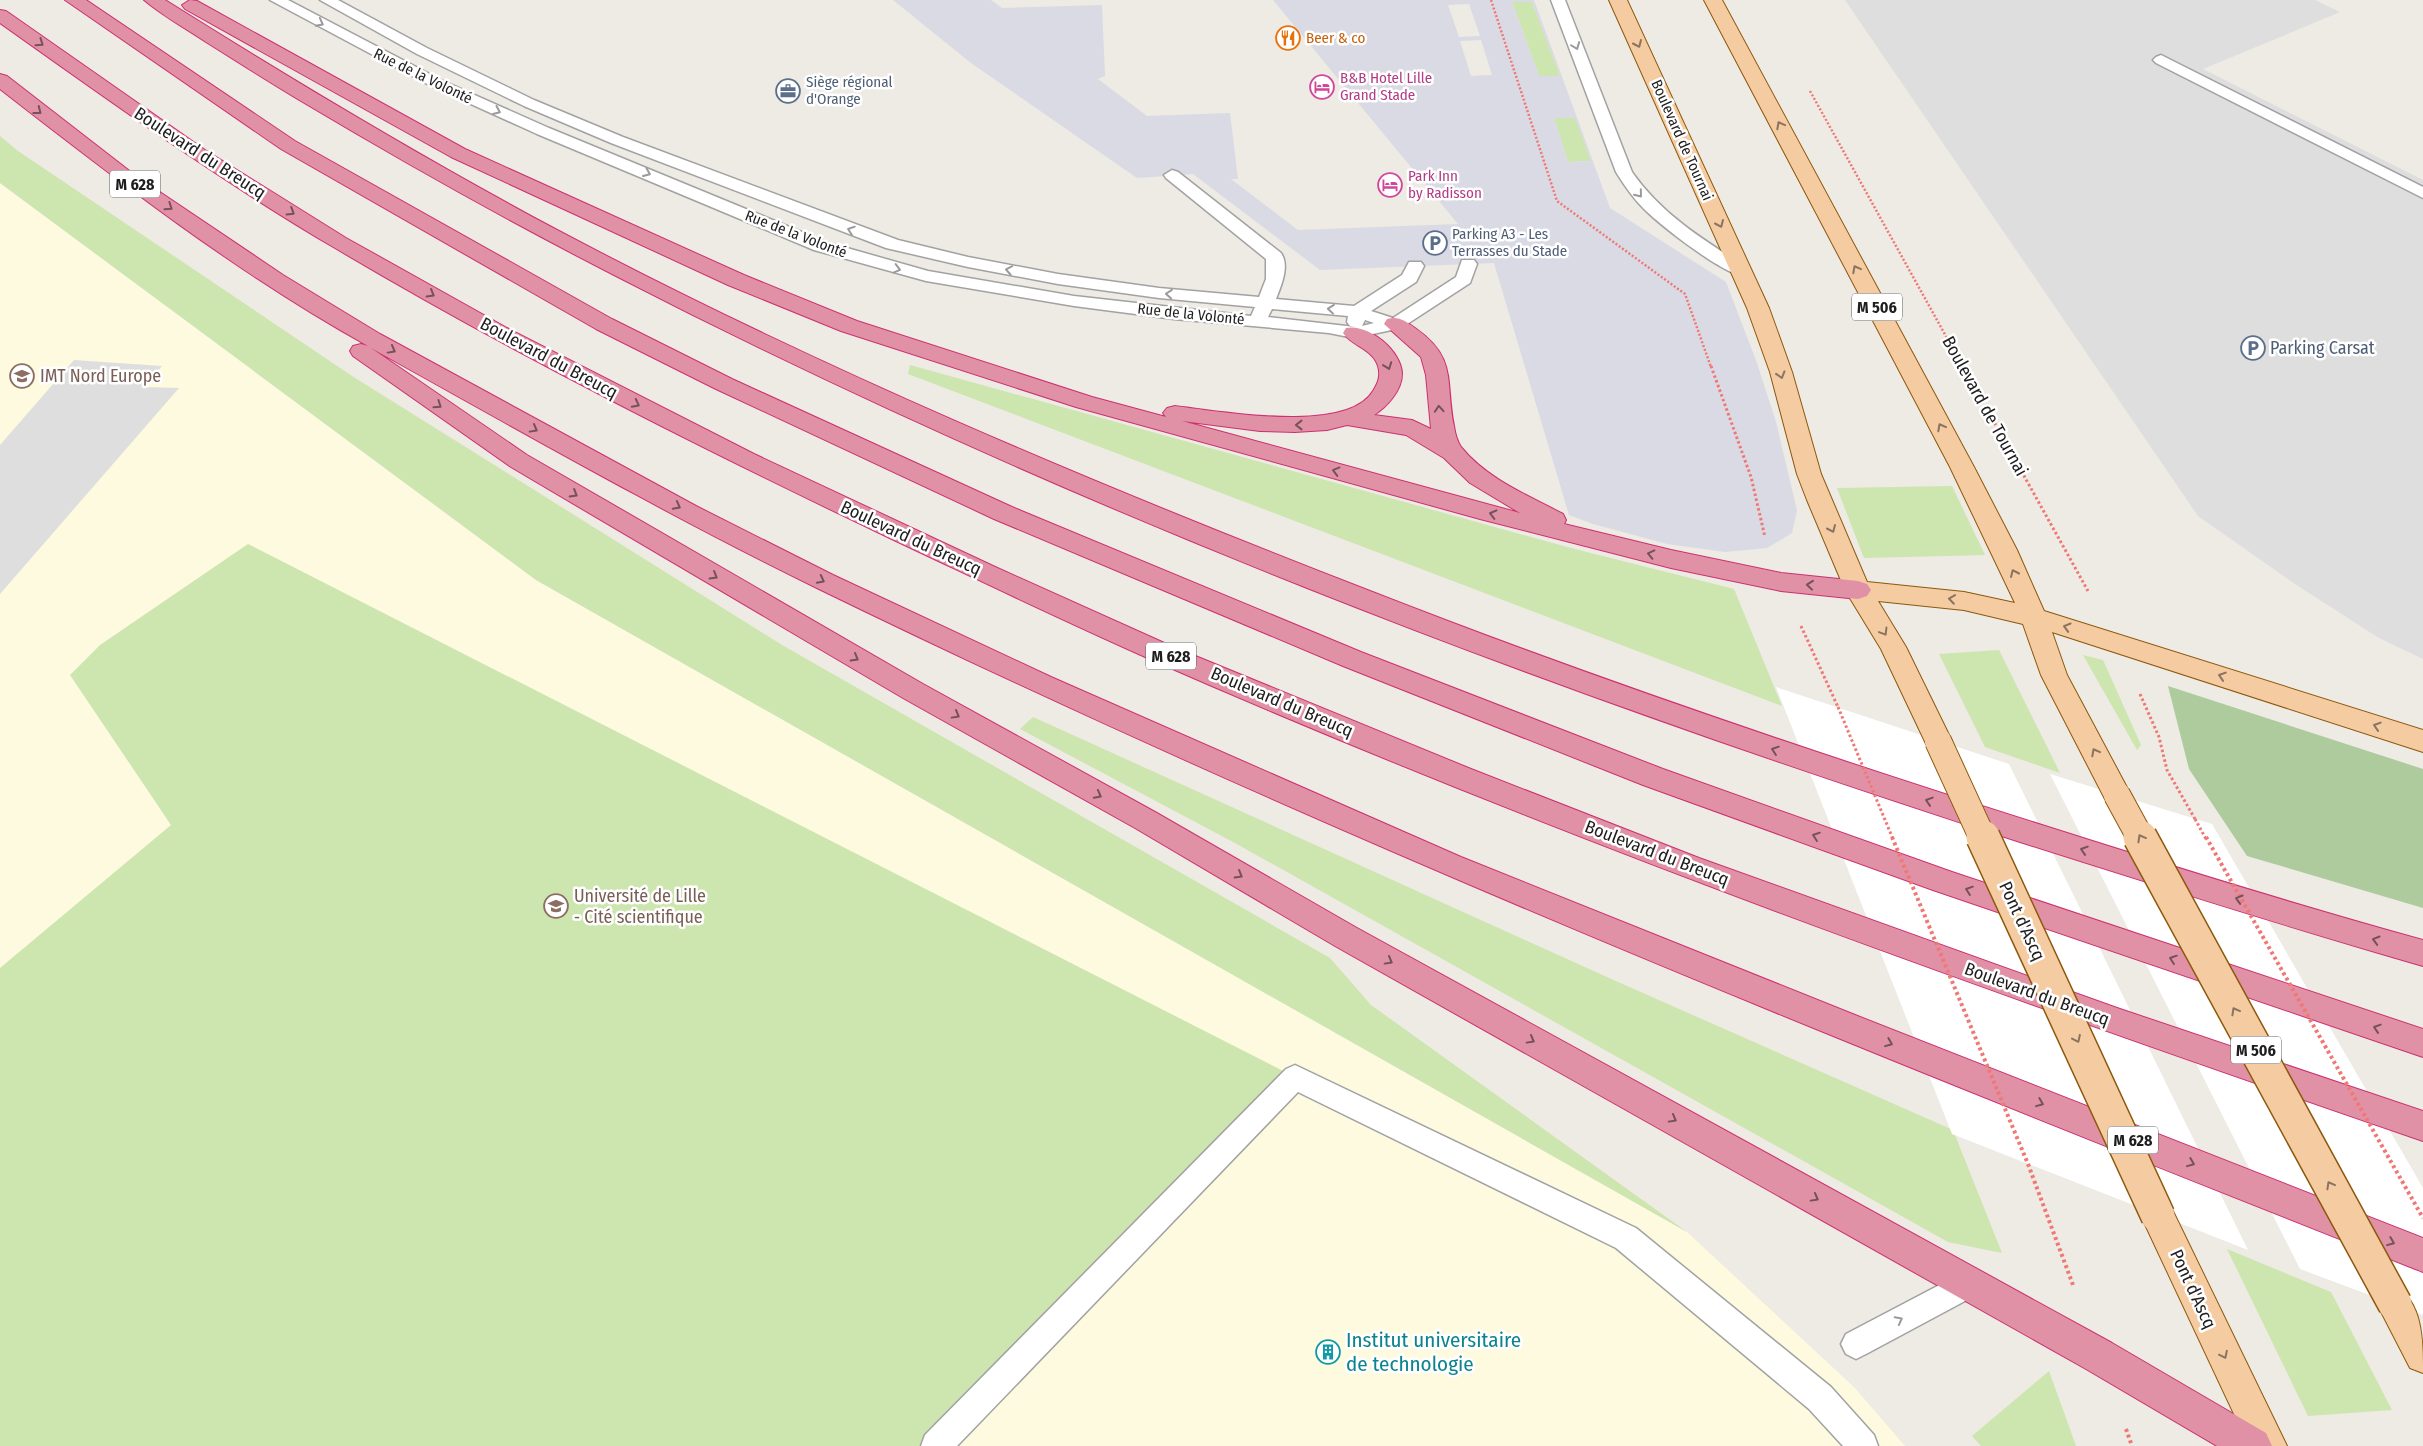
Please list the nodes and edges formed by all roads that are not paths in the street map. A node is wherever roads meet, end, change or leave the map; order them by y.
1 (74, 0) edge
2 (154, 0) edge
3 (183, 0) edge
4 (277, 0) edge
5 (327, 0) edge
6 (1558, 0) edge
7 (1618, 0) edge
8 (1713, 0) edge
9 (0, 15) edge
10 (2161, 60) dead end
11 (0, 80) edge
12 (1172, 175) dead end
13 (2423, 193) edge
14 (1468, 264) dead end
15 (1415, 266) dead end
16 (1742, 272) junction
17 (275, 280) junction
18 (1266, 303) junction
19 (1257, 321) junction
20 (1356, 322) junction
21 (1395, 324) junction
22 (1084, 402) junction
23 (1348, 418) junction
24 (1455, 454) junction
25 (1586, 538) junction
26 (1858, 590) junction
27 (2034, 617) junction
28 (2423, 741) edge
29 (2423, 953) edge
30 (2423, 1043) edge
31 (2423, 1126) edge
32 (2423, 1255) edge
33 (1968, 1284) junction
34 (1856, 1344) dead end
35 (2423, 1355) edge
36 (936, 1446) edge
37 (1863, 1446) edge
38 (2253, 1446) edge
39 (2268, 1446) edge

30 -> 1 highway
29 -> 2 highway
3 - 22 highway
4 -> 19 lane, Rue de la Volonté
18 -> 5 lane, Rue de la Volonté
6 -> 16 lane
7 -> 16 main road, Boulevard de Tournai
27 -> 8 main road, M 506
9 -> 31 highway, Boulevard du Breucq / M 628
10 - 13 lane
11 -> 17 highway, M 628
12 - 18 lane
14 - 21 lane
15 - 20 lane
16 -> 26 main road, Boulevard de Tournai
17 -> 32 highway, M 628
17 -> 33 highway
18 - 19 lane
20 -> 18 lane, Rue de la Volonté
19 - 20 lane, Rue de la Volonté
20 - 21 lane
20 -> 23 highway
24 -> 21 highway
23 -> 22 highway
25 -> 22 highway
23 - 24 highway
24 - 25 highway
26 -> 25 highway
27 -> 26 main road
26 -> 39 main road, Pont d'Ascq, bridge
28 -> 27 main road
35 -> 27 main road, M 506, bridge
34 -> 33 lane
33 - 38 highway
36 - 37 lane

